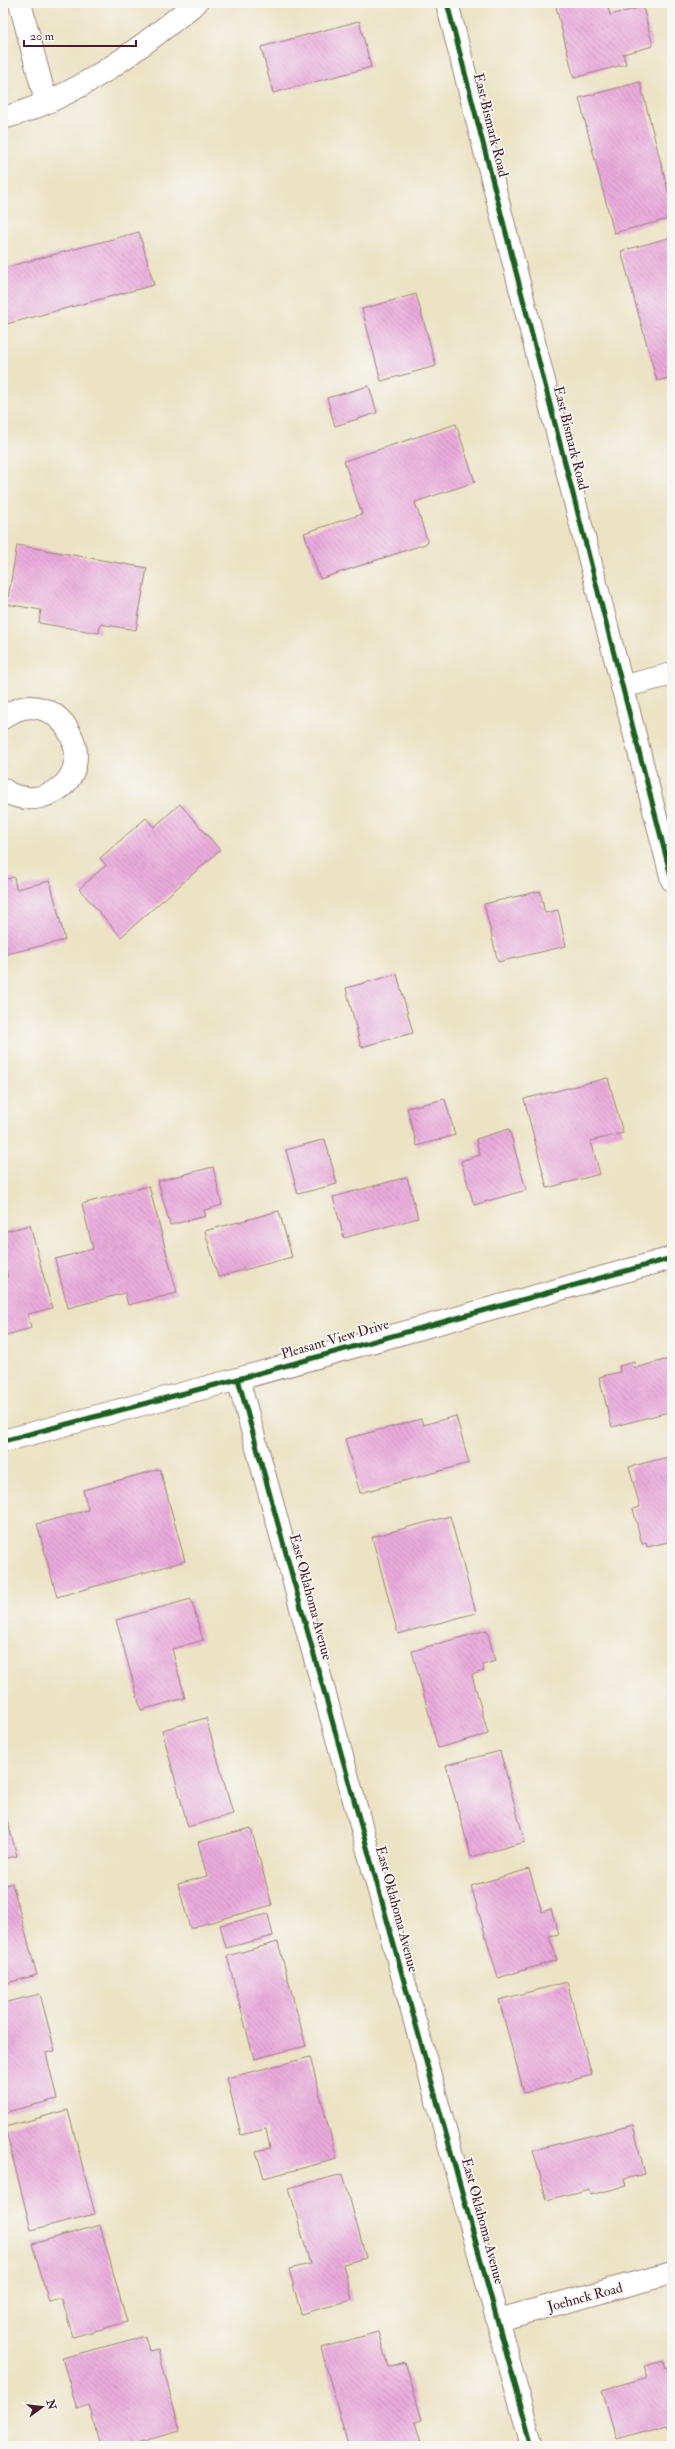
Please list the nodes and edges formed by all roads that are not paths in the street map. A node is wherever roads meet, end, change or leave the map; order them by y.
1 (20, 3) edge
2 (196, 3) edge
3 (447, 3) edge
4 (46, 102) junction
5 (3, 118) edge
6 (672, 674) edge
7 (622, 686) junction
8 (3, 718) edge
9 (3, 789) edge
10 (672, 880) edge
11 (672, 1258) edge
12 (238, 1379) junction
13 (3, 1440) edge
14 (672, 2273) edge
15 (498, 2320) junction
16 (532, 2446) edge

1 - 4 street
2 - 4 street
3 - 7 street, East Bismark Road
4 - 5 street
6 - 7 street
7 - 10 street, East Bismark Road
8 - 9 street
11 - 12 street, Pleasant View Drive
12 - 13 street, Pleasant View Drive
12 - 15 street, East Oklahoma Avenue
14 - 15 street, Joehnck Road
15 - 16 street, East Oklahoma Avenue

